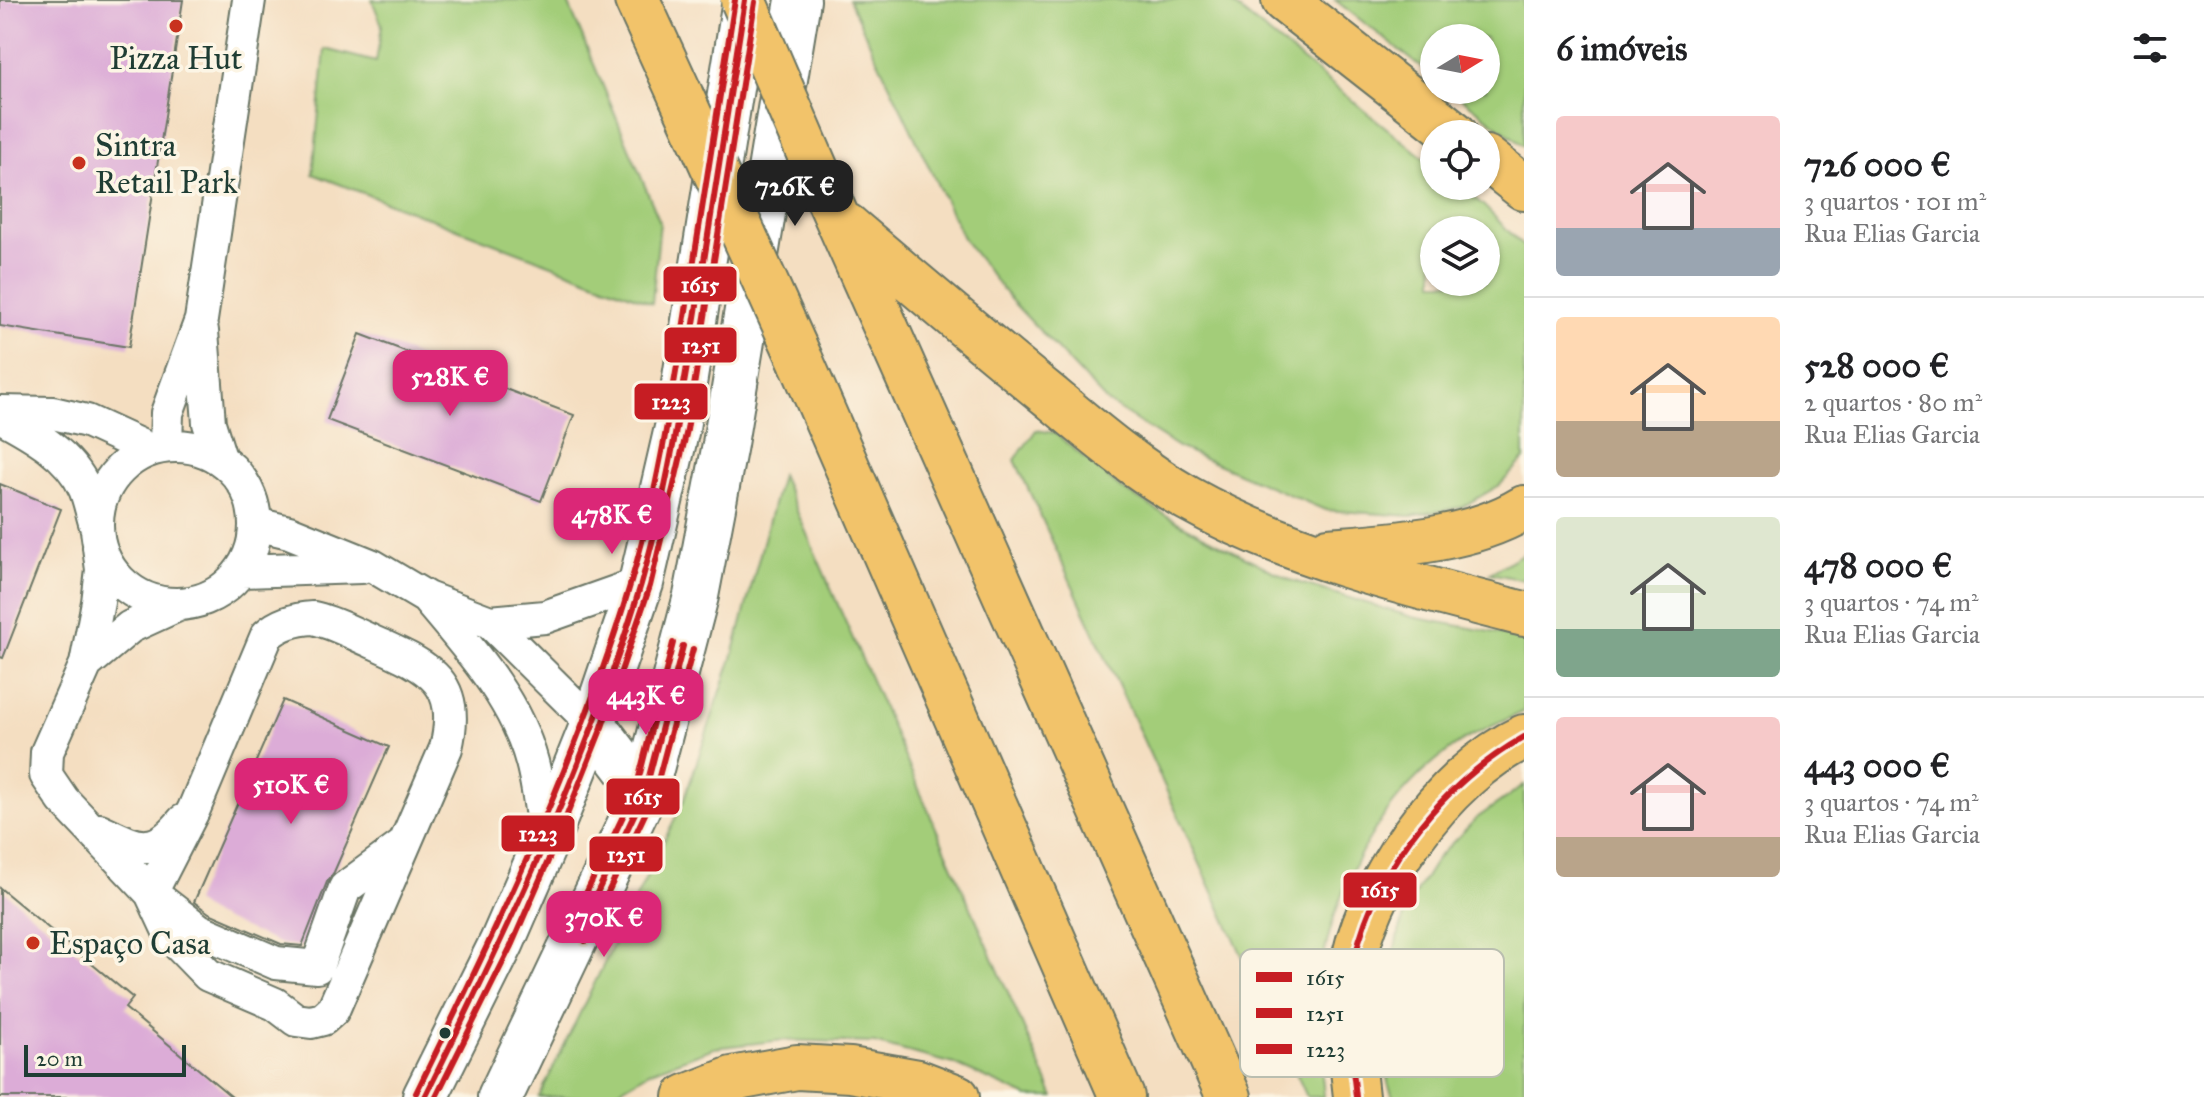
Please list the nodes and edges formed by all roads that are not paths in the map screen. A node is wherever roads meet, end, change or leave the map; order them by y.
1 (249, 0) edge
2 (637, 0) edge
3 (744, 0) edge
4 (798, 0) edge
5 (1284, 0) edge
6 (1437, 120) edge
7 (1500, 169) edge
8 (1524, 188) edge
9 (833, 210) junction
10 (201, 320) junction
11 (0, 414) edge
12 (158, 447) junction
13 (220, 458) junction
14 (1524, 508) edge
15 (256, 524) junction
16 (98, 537) junction
17 (1310, 552) junction
18 (373, 566) junction
19 (241, 571) junction
20 (641, 583) junction
21 (427, 598) junction
22 (178, 605) junction
23 (1524, 614) edge
24 (490, 622) junction
25 (86, 664) junction
26 (593, 724) junction
27 (1524, 737) edge
28 (645, 792) junction
29 (194, 809) junction
30 (89, 825) junction
31 (546, 841) junction
32 (404, 845) junction
33 (151, 893) junction
34 (1358, 949) edge
35 (1354, 1077) edge
36 (425, 1097) edge
37 (500, 1097) edge
38 (686, 1097) edge
39 (957, 1097) edge
40 (1122, 1097) edge
41 (1229, 1097) edge
42 (1356, 1097) edge

1 - 10 lane
2 - 40 highway, bridge
3 - 9 highway, bridge
3 - 20 street
4 - 28 street
5 - 6 highway
7 - 8 highway
9 - 17 highway
9 - 41 highway
10 - 12 lane
10 - 13 lane
11 - 12 lane
11 - 16 lane
12 - 13 lane
12 - 16 lane
13 - 15 lane
14 - 17 highway
15 - 18 lane
15 - 19 lane
16 - 22 lane
16 - 25 lane
17 - 23 highway
18 - 19 lane
18 - 21 lane
19 - 22 lane
20 - 24 lane
20 - 26 street
21 - 24 lane
21 - 31 lane
22 - 25 lane
24 - 26 lane
25 - 30 lane
26 - 28 street
26 - 31 street
27 - 34 highway
28 - 37 street
29 - 30 lane
29 - 32 lane
29 - 33 lane
30 - 33 lane
31 - 36 street
32 - 33 lane
32 - 33 lane
35 - 42 highway
38 - 39 highway

